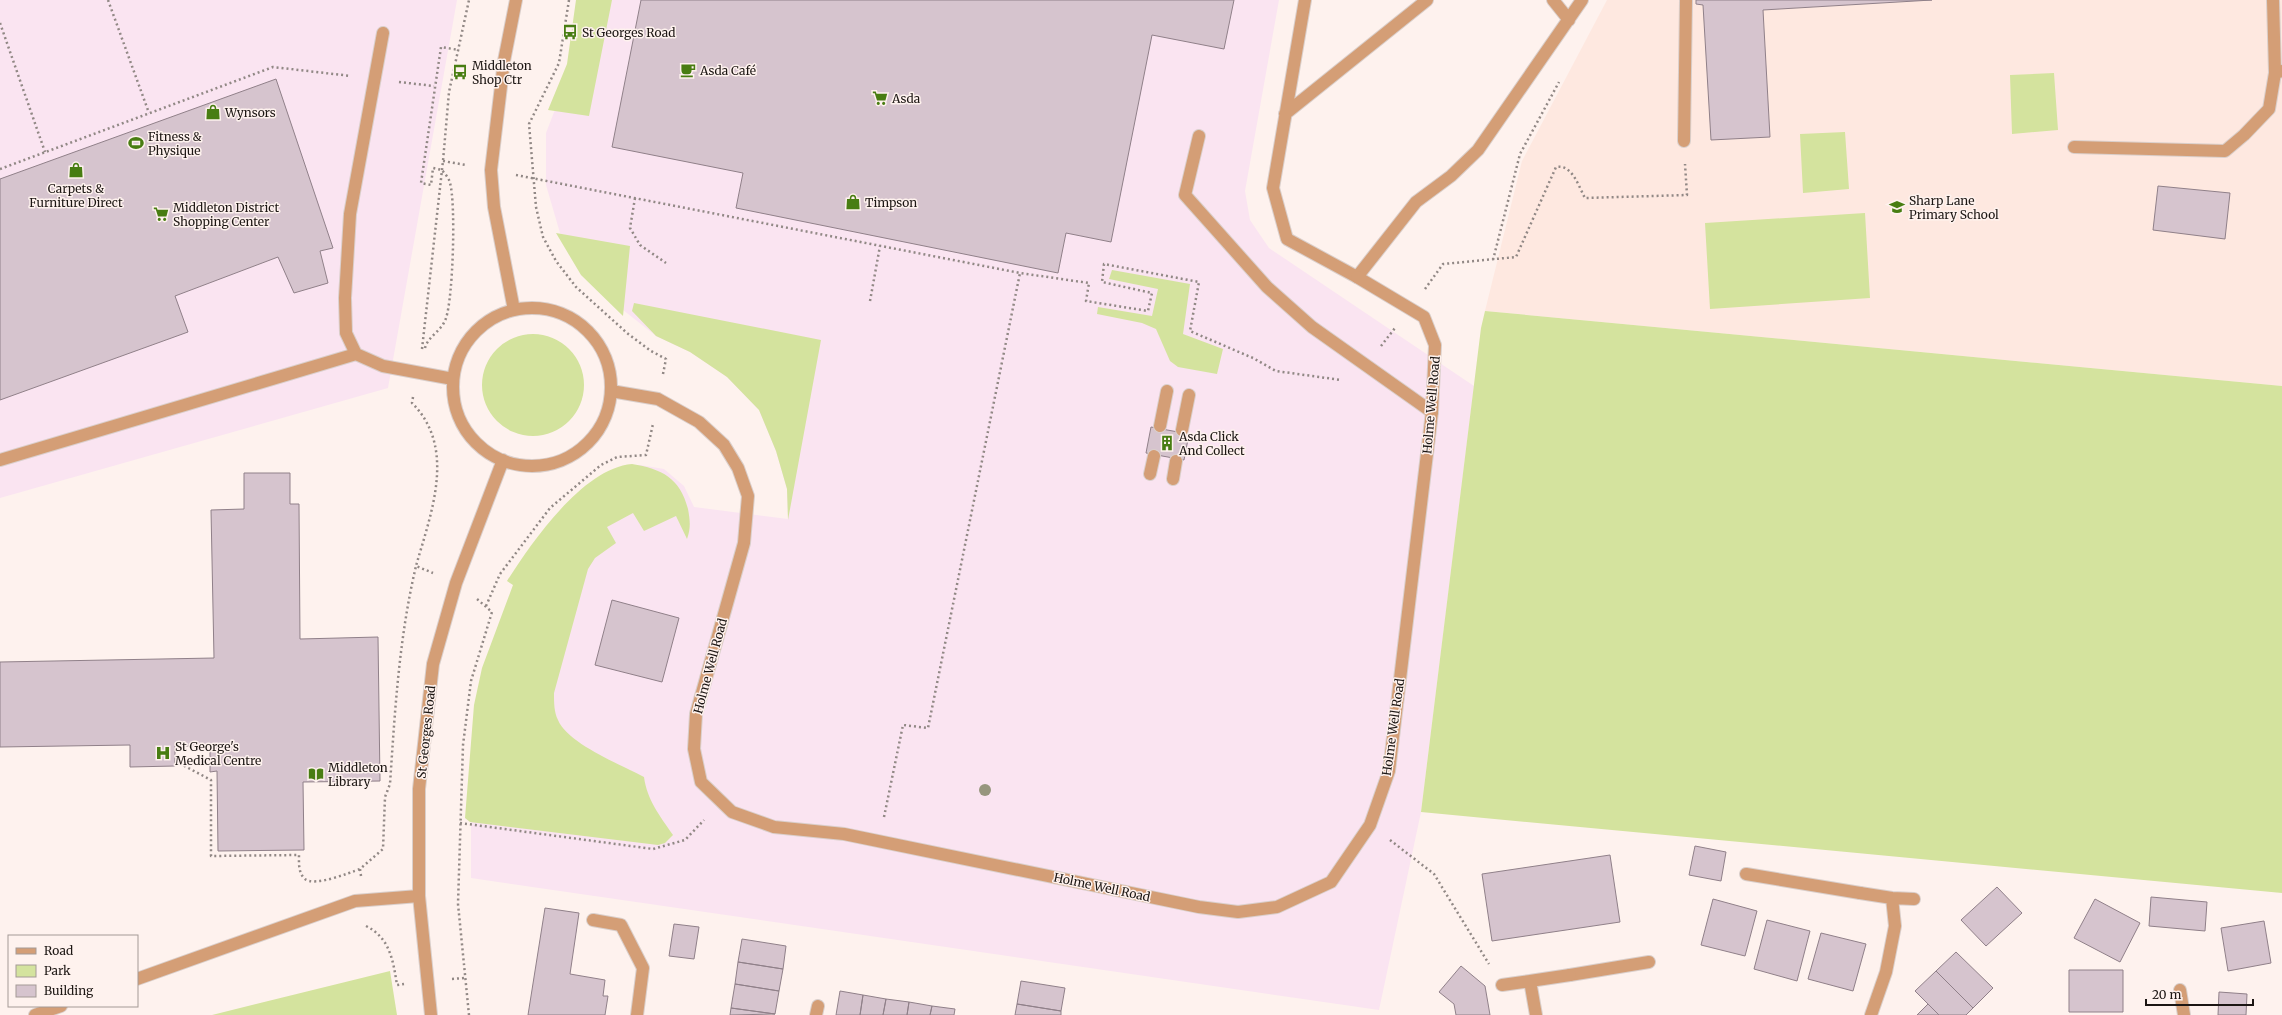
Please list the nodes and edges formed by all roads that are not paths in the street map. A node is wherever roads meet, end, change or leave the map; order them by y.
1 (516, 0) edge
2 (1305, 0) edge
3 (1427, 0) edge
4 (1553, 0) edge
5 (1582, 0) edge
6 (1686, 0) edge
7 (2274, 0) edge
8 (1569, 20) junction
9 (383, 33) dead end
10 (2278, 72) edge
11 (1286, 114) junction
12 (1199, 136) dead end
13 (1684, 141) road end
14 (2074, 147) dead end
15 (1357, 277) junction
16 (514, 310) junction
17 (356, 354) junction
18 (453, 378) junction
19 (611, 391) junction
20 (1167, 391) dead end
21 (1189, 395) dead end
22 (1432, 412) junction
23 (1160, 426) dead end
24 (1182, 430) dead end
25 (1154, 456) dead end
26 (0, 460) edge
27 (503, 460) junction
28 (1176, 461) dead end
29 (1150, 474) dead end
30 (1173, 478) dead end
31 (1746, 874) dead end
32 (419, 896) junction
33 (1892, 898) junction
34 (1914, 899) dead end
35 (593, 920) dead end
36 (1649, 962) dead end
37 (138, 979) edge
38 (1530, 981) junction
39 (1502, 985) road end
40 (2180, 990) dead end
41 (57, 1007) edge
42 (35, 1015) edge
43 (431, 1015) edge
44 (637, 1015) edge
45 (1536, 1015) edge
46 (1871, 1015) edge
47 (2184, 1015) edge

1 - 16 street
2 - 11 street, Holme Well Road
3 - 11 street
4 - 8 street
5 - 8 street
6 - 13 street
7 - 10 street
8 - 15 street
9 - 17 street
10 - 14 street
11 - 15 street, Holme Well Road
12 - 22 street
15 - 22 street, Holme Well Road
16 - 18 street
16 - 19 street
17 - 18 street
17 - 26 street
18 - 27 street
19 - 22 street, Holme Well Road
19 - 27 street
20 - 23 street
21 - 24 street
25 - 29 street
27 - 32 street, St Georges Road
28 - 30 street
31 - 33 street
32 - 37 street
32 - 43 street, St Georges Road
33 - 34 street
33 - 46 street
35 - 44 street
36 - 38 street
38 - 39 street
38 - 45 street
40 - 47 street
41 - 42 street

